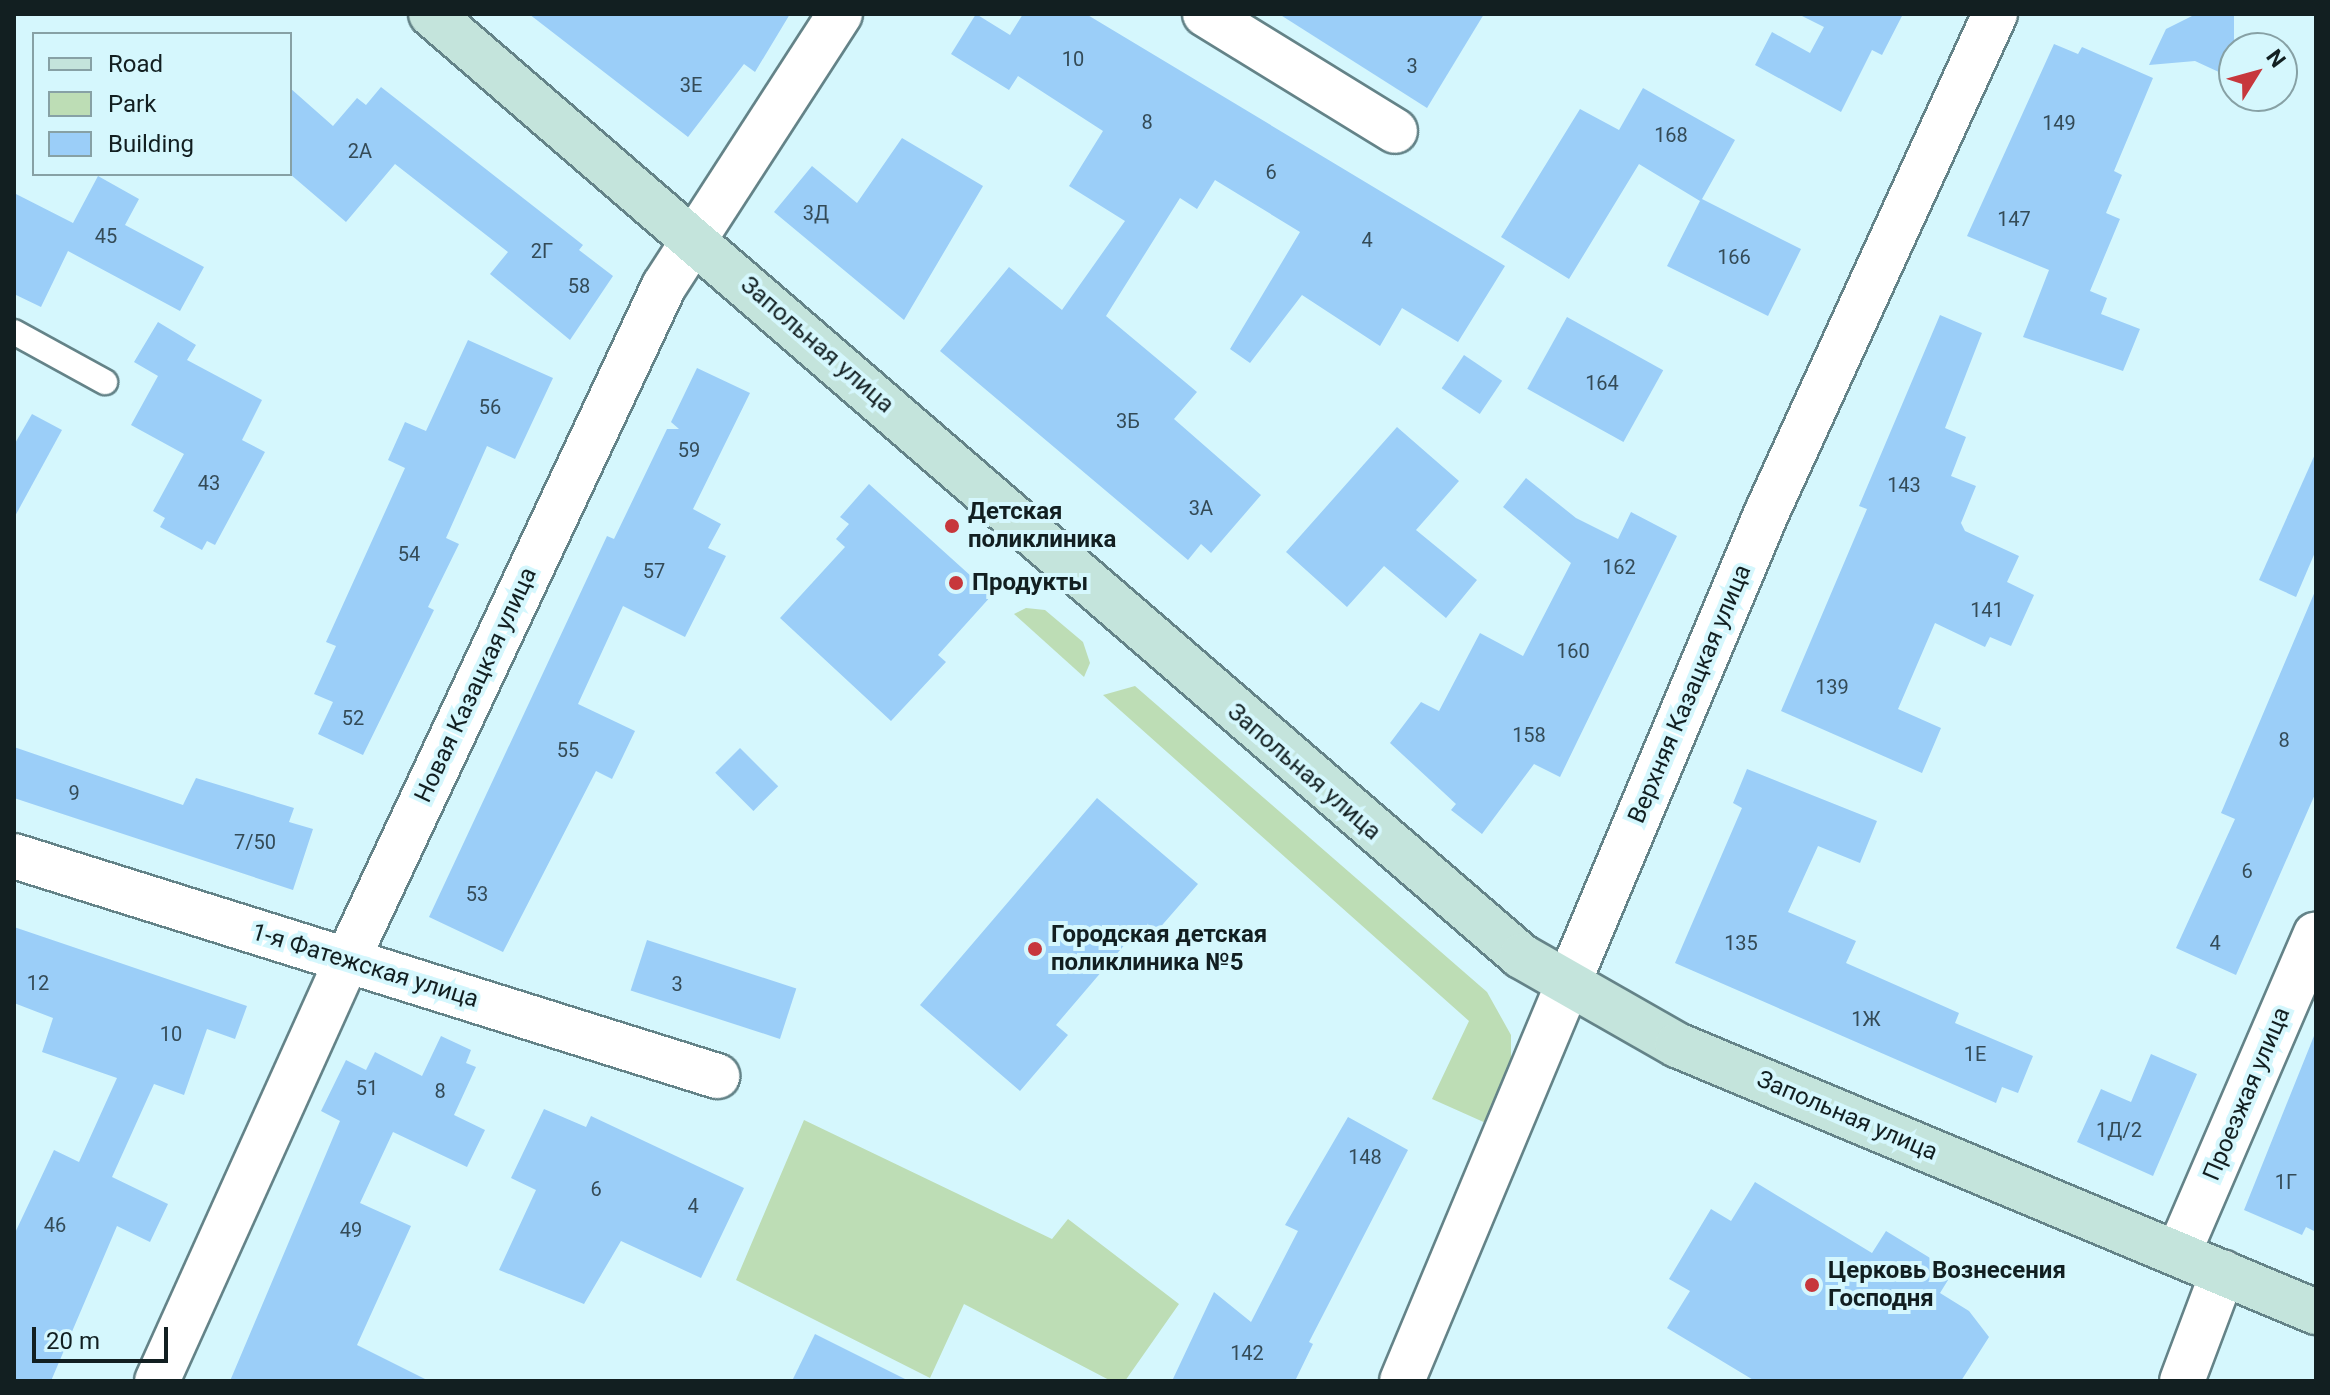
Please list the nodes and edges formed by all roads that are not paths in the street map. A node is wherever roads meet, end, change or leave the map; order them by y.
1 (431, 14) edge
2 (840, 14) edge
3 (1205, 14) edge
4 (1995, 14) edge
5 (1395, 131) dead end
6 (693, 236) junction
7 (14, 332) edge
8 (105, 382) dead end
9 (14, 856) edge
10 (2316, 934) edge
11 (347, 960) junction
12 (1567, 986) junction
13 (717, 1076) dead end
14 (2178, 1254) junction
15 (2223, 1272) junction
16 (2316, 1312) edge
17 (157, 1381) edge
18 (1402, 1381) edge
19 (2182, 1381) edge

1 - 6 main road, Запольная улица
2 - 6 street, Новая Казацкая улица
3 - 5 street
4 - 12 street, Верхняя Казацкая улица
6 - 11 street, Новая Казацкая улица
6 - 12 main road, Запольная улица
7 - 8 lane
9 - 11 street, 1-я Фатежская улица
10 - 14 street, Проезжая улица
11 - 13 street, 1-я Фатежская улица
11 - 17 street, Новая Казацкая улица
12 - 14 main road, Запольная улица
12 - 18 street, Верхняя Казацкая улица
14 - 15 main road, Запольная улица
15 - 16 main road, Запольная улица
15 - 19 street

